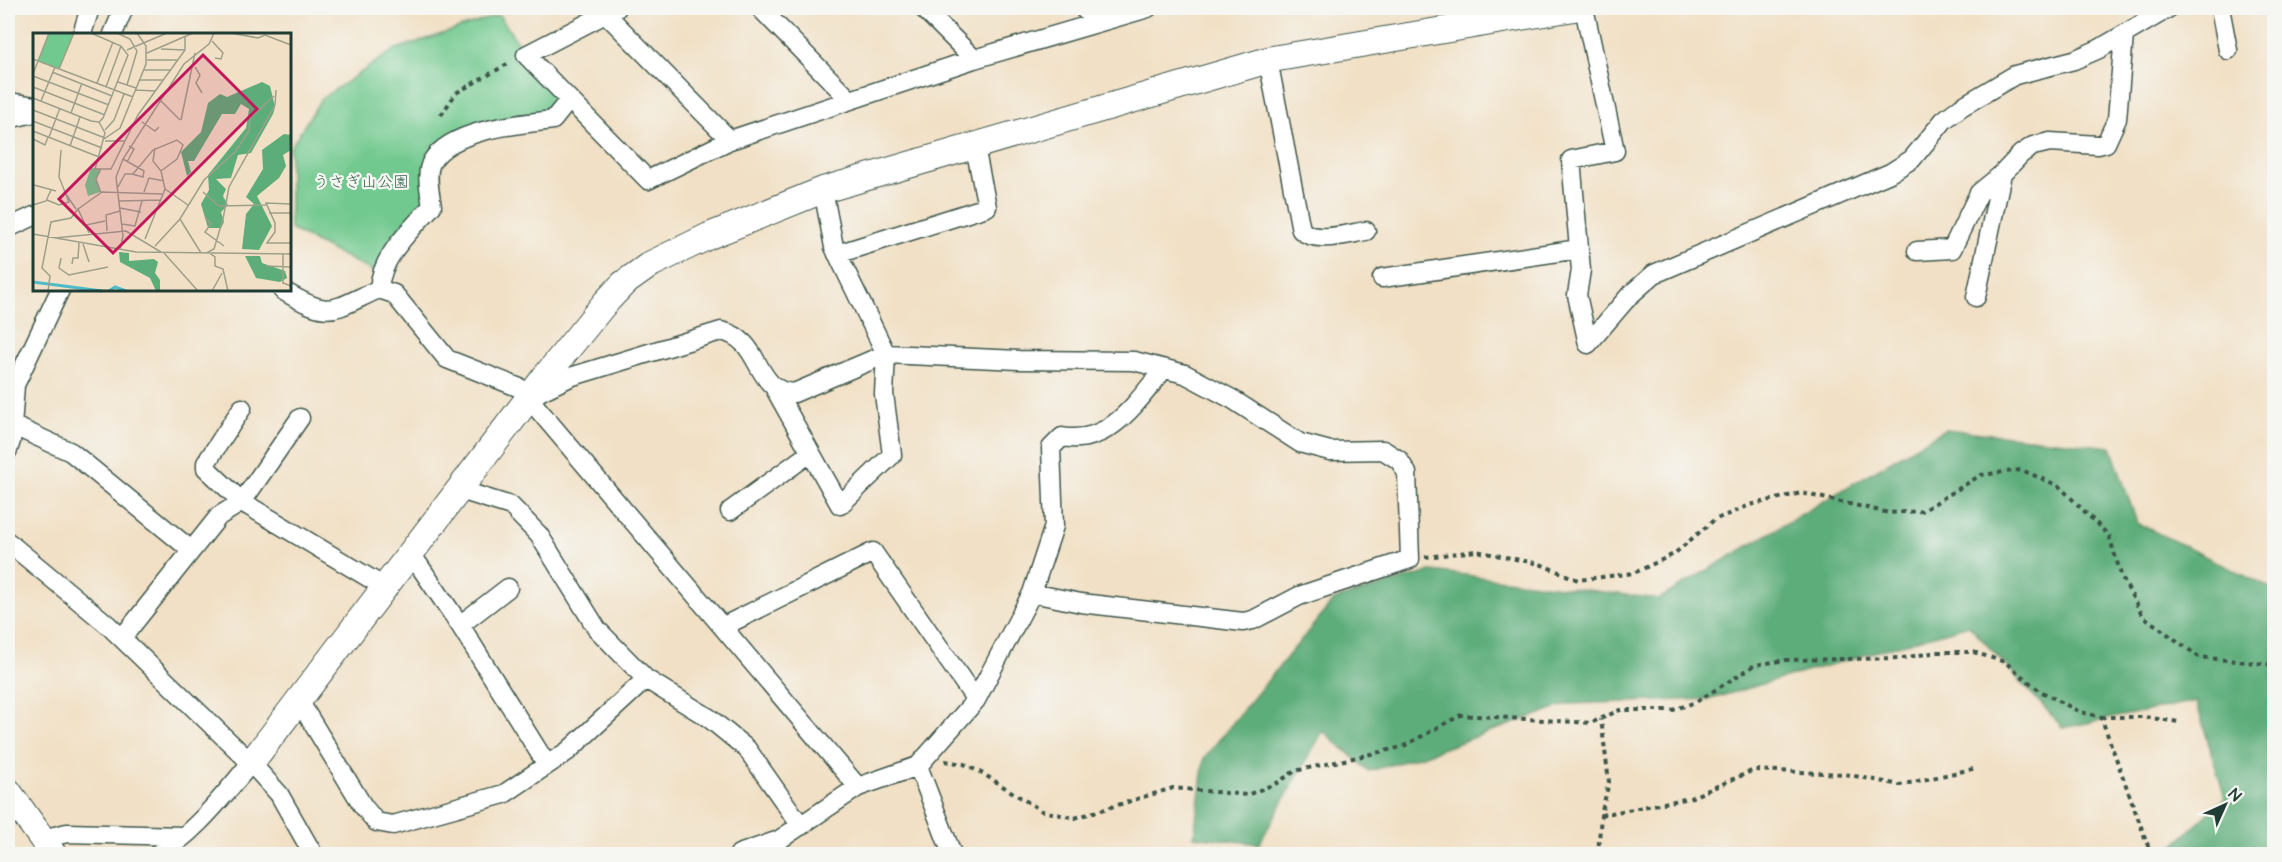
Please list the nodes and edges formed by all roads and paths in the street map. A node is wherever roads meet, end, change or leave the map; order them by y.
1 (90, 8) edge
2 (124, 8) edge
3 (760, 8) edge
4 (924, 8) edge
5 (1083, 8) edge
6 (1148, 8) edge
7 (1574, 8) edge
8 (1584, 8) edge
9 (2169, 8) edge
10 (2220, 8) edge
11 (611, 11) edge
12 (1097, 22) junction
13 (82, 33) edge
14 (113, 33) edge
15 (2124, 35) junction
16 (2228, 50) dead end
17 (526, 55) junction
18 (974, 59) junction
19 (1268, 60) junction
20 (569, 100) junction
21 (850, 100) junction
22 (8, 102) edge
23 (33, 106) edge
24 (33, 113) edge
25 (441, 115) dead end
26 (8, 119) edge
27 (730, 140) junction
28 (975, 147) junction
29 (2002, 174) junction
30 (823, 190) junction
31 (33, 216) edge
32 (8, 228) edge
33 (1366, 231) dead end
34 (1579, 249) junction
35 (1917, 251) dead end
36 (837, 254) junction
37 (1383, 278) dead end
38 (380, 289) junction
39 (60, 291) edge
40 (284, 291) edge
41 (1976, 297) dead end
42 (886, 354) junction
43 (1164, 369) junction
44 (775, 389) junction
45 (530, 397) junction
46 (242, 408) dead end
47 (300, 418) dead end
48 (12, 425) junction
49 (8, 450) edge
50 (810, 453) junction
51 (460, 490) junction
52 (242, 502) junction
53 (730, 511) dead end
54 (8, 542) edge
55 (191, 550) junction
56 (411, 555) junction
57 (1410, 559) junction
58 (386, 588) junction
59 (508, 588) dead end
60 (1032, 593) junction
61 (460, 625) junction
62 (724, 626) junction
63 (122, 638) junction
64 (2274, 664) edge
65 (646, 679) junction
66 (976, 700) junction
67 (299, 701) junction
68 (2101, 717) junction
69 (1601, 719) junction
70 (2179, 722) dead end
71 (251, 764) junction
72 (547, 765) junction
73 (918, 766) junction
74 (1977, 768) dead end
75 (858, 787) junction
76 (8, 791) edge
77 (1601, 815) junction
78 (801, 826) junction
79 (182, 836) junction
80 (47, 847) edge
81 (158, 855) edge
82 (313, 855) edge
83 (739, 855) edge
84 (952, 855) edge
85 (1598, 855) edge
86 (2151, 855) edge

1 - 13 street
2 - 14 street
3 - 21 street
4 - 18 street
5 - 12 street
6 - 12 street
7 - 19 street
8 - 34 street
9 - 15 street
10 - 16 street
11 - 17 street
11 - 27 street
12 - 18 street
15 - 29 street
15 - 34 street
17 - 20 street
17 - 25 path
18 - 21 street
19 - 28 street
19 - 33 street
20 - 27 street
20 - 38 street
21 - 27 street
22 - 23 street
24 - 26 street
28 - 30 street
28 - 36 street
29 - 35 street
29 - 41 street
30 - 36 street
30 - 45 street
31 - 32 street
34 - 37 street
36 - 42 street
38 - 40 street
38 - 45 street
39 - 48 street
42 - 43 street
42 - 44 street
42 - 50 street
43 - 57 street
43 - 60 street
44 - 45 street
44 - 50 street
45 - 51 street
45 - 62 street
46 - 52 street
47 - 52 street
48 - 49 street
48 - 55 street
50 - 53 street
51 - 56 street
51 - 65 street
52 - 55 street
52 - 58 street
54 - 63 street
55 - 63 street
56 - 58 street
56 - 61 street
57 - 60 street
57 - 64 path
58 - 67 street
59 - 61 street
60 - 66 street
61 - 72 street
62 - 66 street
62 - 75 street
63 - 71 street
65 - 72 street
65 - 78 street
66 - 73 street
67 - 71 street
67 - 72 street
68 - 69 path
68 - 70 path
68 - 86 path
69 - 73 path
69 - 77 path
71 - 79 street
71 - 82 street
73 - 75 street
73 - 84 street
74 - 77 path
75 - 78 street
76 - 80 street
77 - 85 path
78 - 83 street
79 - 80 street
79 - 81 street

